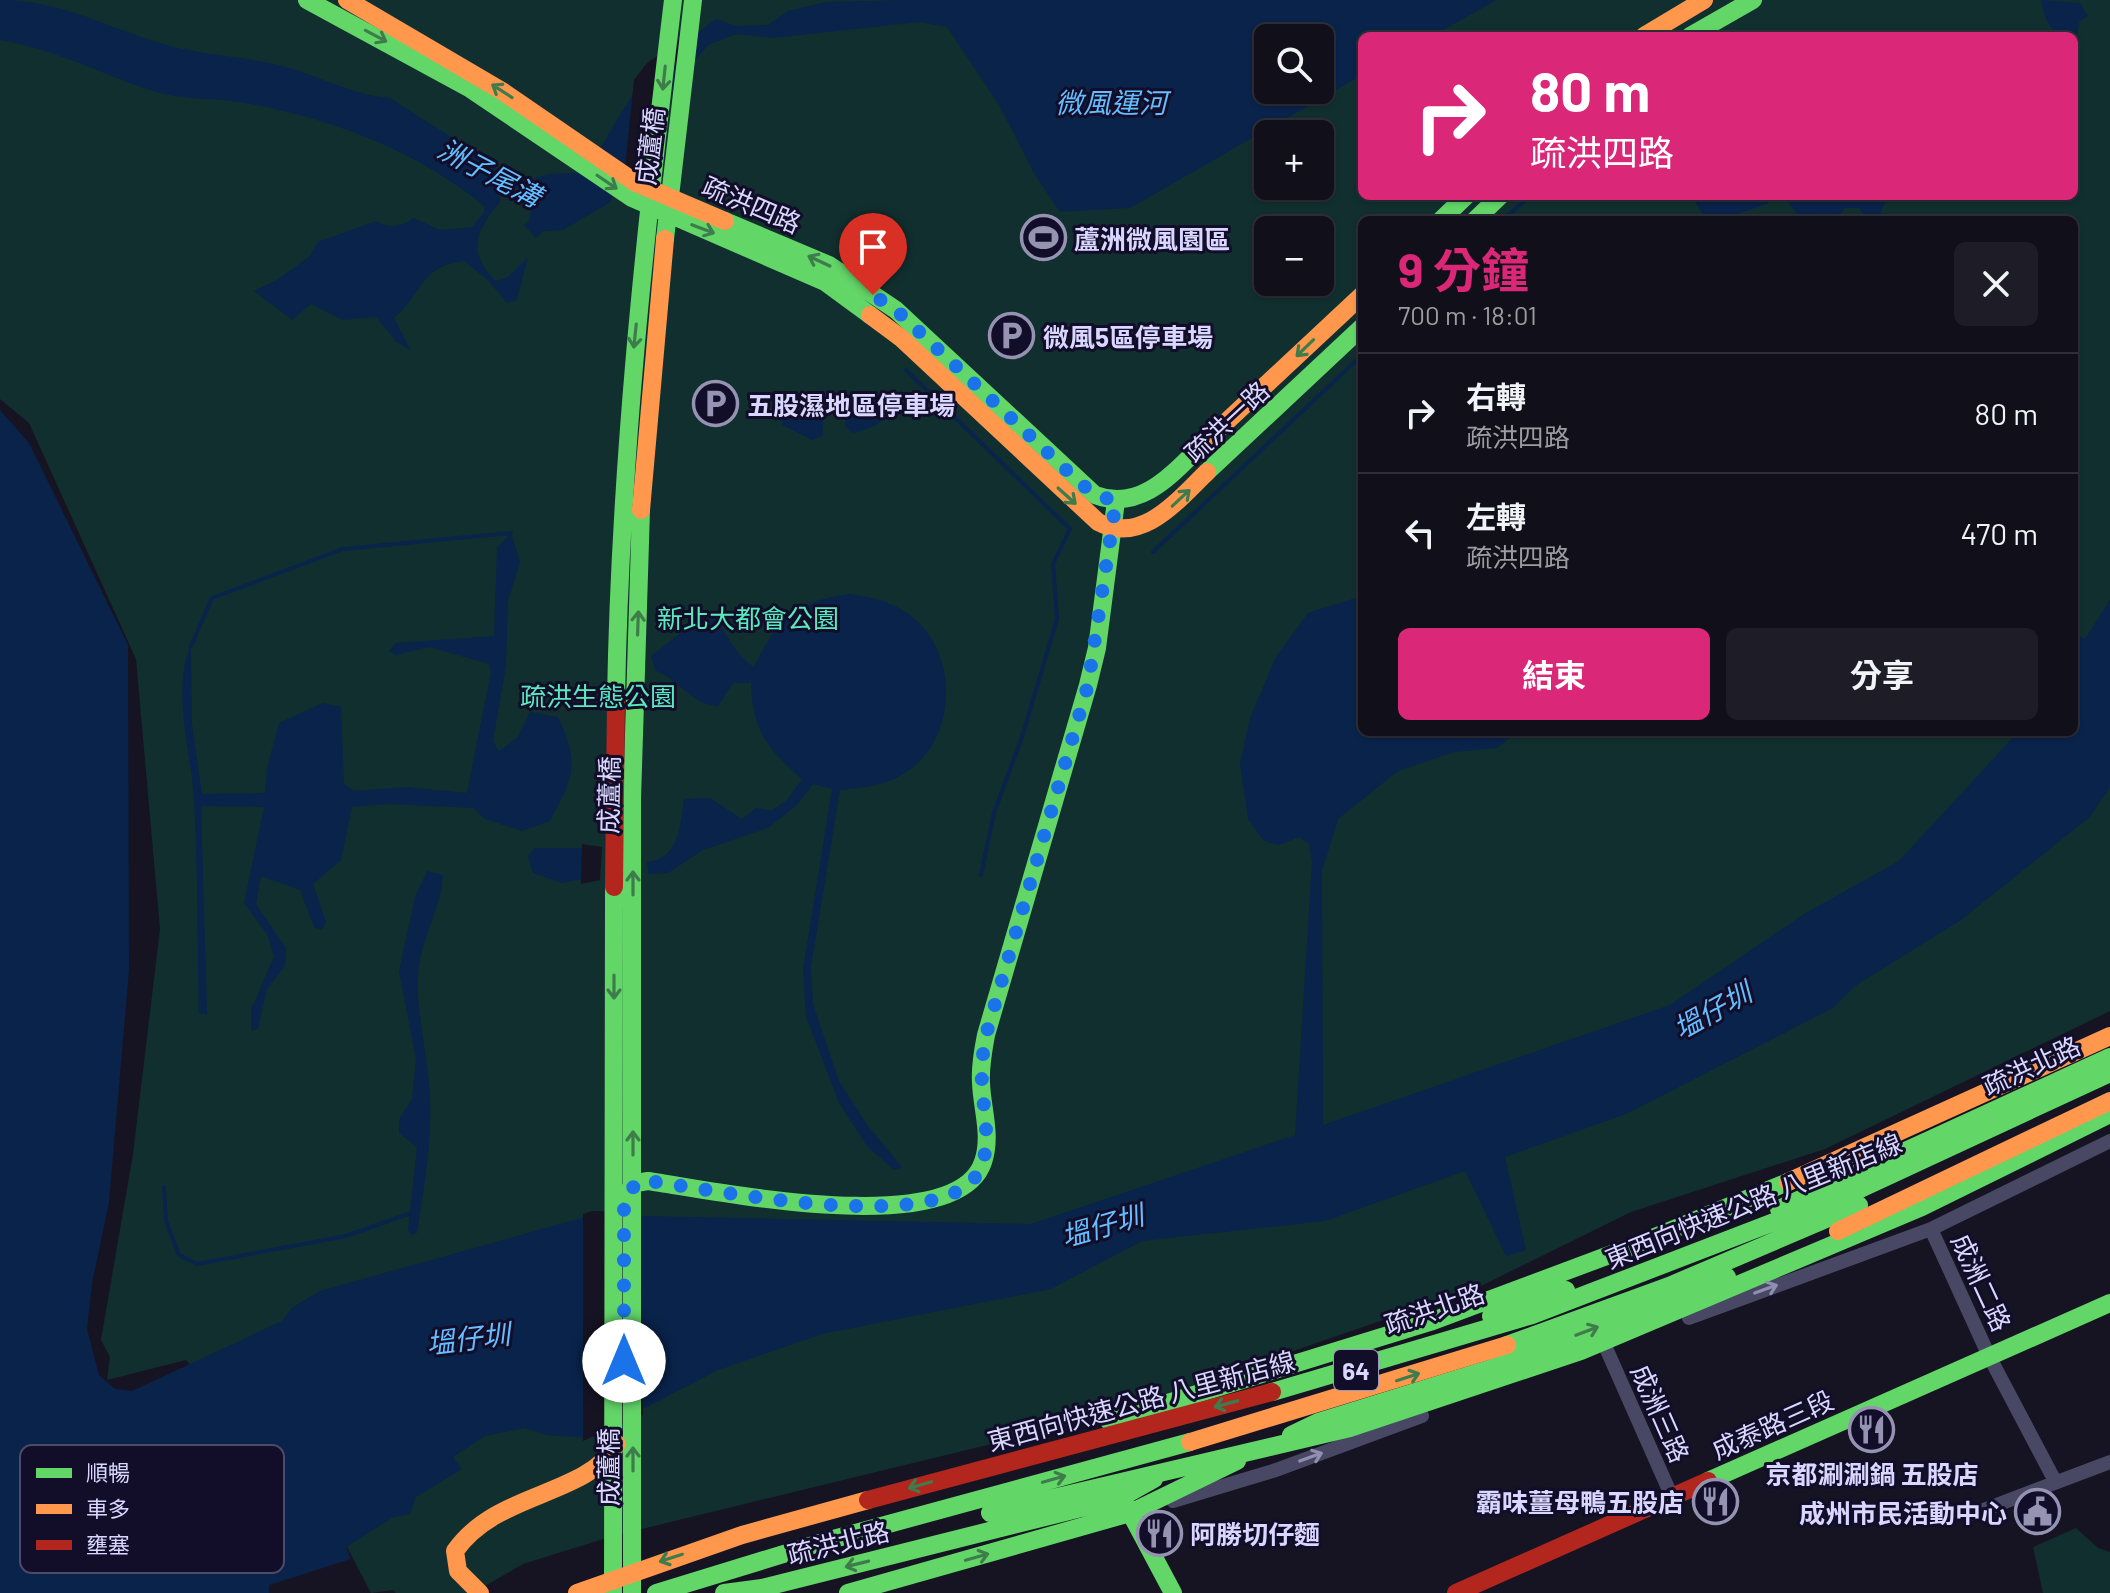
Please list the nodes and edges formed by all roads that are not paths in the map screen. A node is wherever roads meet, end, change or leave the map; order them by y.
1 (307, 0) edge
2 (347, 0) edge
3 (673, 0) edge
4 (693, 0) edge
5 (1704, 0) edge
6 (1753, 0) edge
7 (1651, 32) edge
8 (1697, 32) edge
9 (586, 158) junction
10 (634, 190) junction
11 (1462, 200) edge
12 (1496, 200) edge
13 (1445, 216) edge
14 (1479, 216) edge
15 (1358, 299) edge
16 (1358, 331) edge
17 (1116, 501) junction
18 (1113, 530) junction
19 (2110, 1036) edge
20 (2110, 1048) edge
21 (2110, 1057) edge
22 (2110, 1073) edge
23 (2110, 1088) edge
24 (2110, 1101) edge
25 (2110, 1114) edge
26 (2110, 1130) edge
27 (2110, 1141) edge
28 (1889, 1159) junction
29 (1931, 1229) junction
30 (1814, 1242) junction
31 (2110, 1303) edge
32 (1606, 1348) junction
33 (1989, 1356) junction
34 (2110, 1462) edge
35 (970, 1471) junction
36 (2055, 1481) junction
37 (1672, 1497) junction
38 (1126, 1505) junction
39 (1973, 1514) dead end
40 (889, 1526) junction
41 (461, 1575) junction
42 (468, 1593) edge
43 (480, 1593) edge
44 (577, 1593) edge
45 (613, 1593) edge
46 (632, 1593) edge
47 (656, 1593) edge
48 (724, 1593) edge
49 (848, 1593) edge
50 (1173, 1593) edge
51 (1456, 1593) edge

1 -> 9 main road
9 -> 2 main road
3 -> 45 main road, 成蘆橋
46 -> 4 main road, 成蘆橋
5 - 7 main road
6 - 8 main road
9 - 10 main road
17 -> 10 main road, 疏洪四路
10 -> 18 main road, 疏洪四路
11 - 13 main road
12 - 14 main road
15 -> 17 main road, 疏洪一路
18 -> 16 main road, 疏洪一路
17 - 18 main road
18 - 41 main road
19 - 35 main road
20 - 28 main road
21 - 28 main road, 疏洪北路
22 -> 35 main road, 東西向快速公路 八里新店線 / 64
40 -> 23 main road, 東西向快速公路 八里新店線 / 64
24 - 30 main road, 疏洪北路
25 - 40 main road
26 - 30 main road
27 - 29 street, 疏洪北路
28 - 38 main road, 疏洪北路
32 -> 29 street, 疏洪北路
29 - 33 street, 成洲二路
38 -> 30 main road, 疏洪北路
31 - 33 main road, 成泰路三段
32 - 37 street, 成洲三路
38 -> 32 street, 疏洪北路
33 - 36 street, 成洲二路
33 - 37 main road, 成泰路三段
34 - 36 street
35 -> 44 main road, 東西向快速公路 八里新店線 / 64
36 - 39 street
37 - 51 main road, 成泰路三段
38 -> 48 main road, 疏洪北路
49 -> 38 main road, 疏洪北路
38 - 50 main road
40 - 47 main road, 東西向快速公路 八里新店線 / 64
41 - 42 main road
41 - 43 main road

